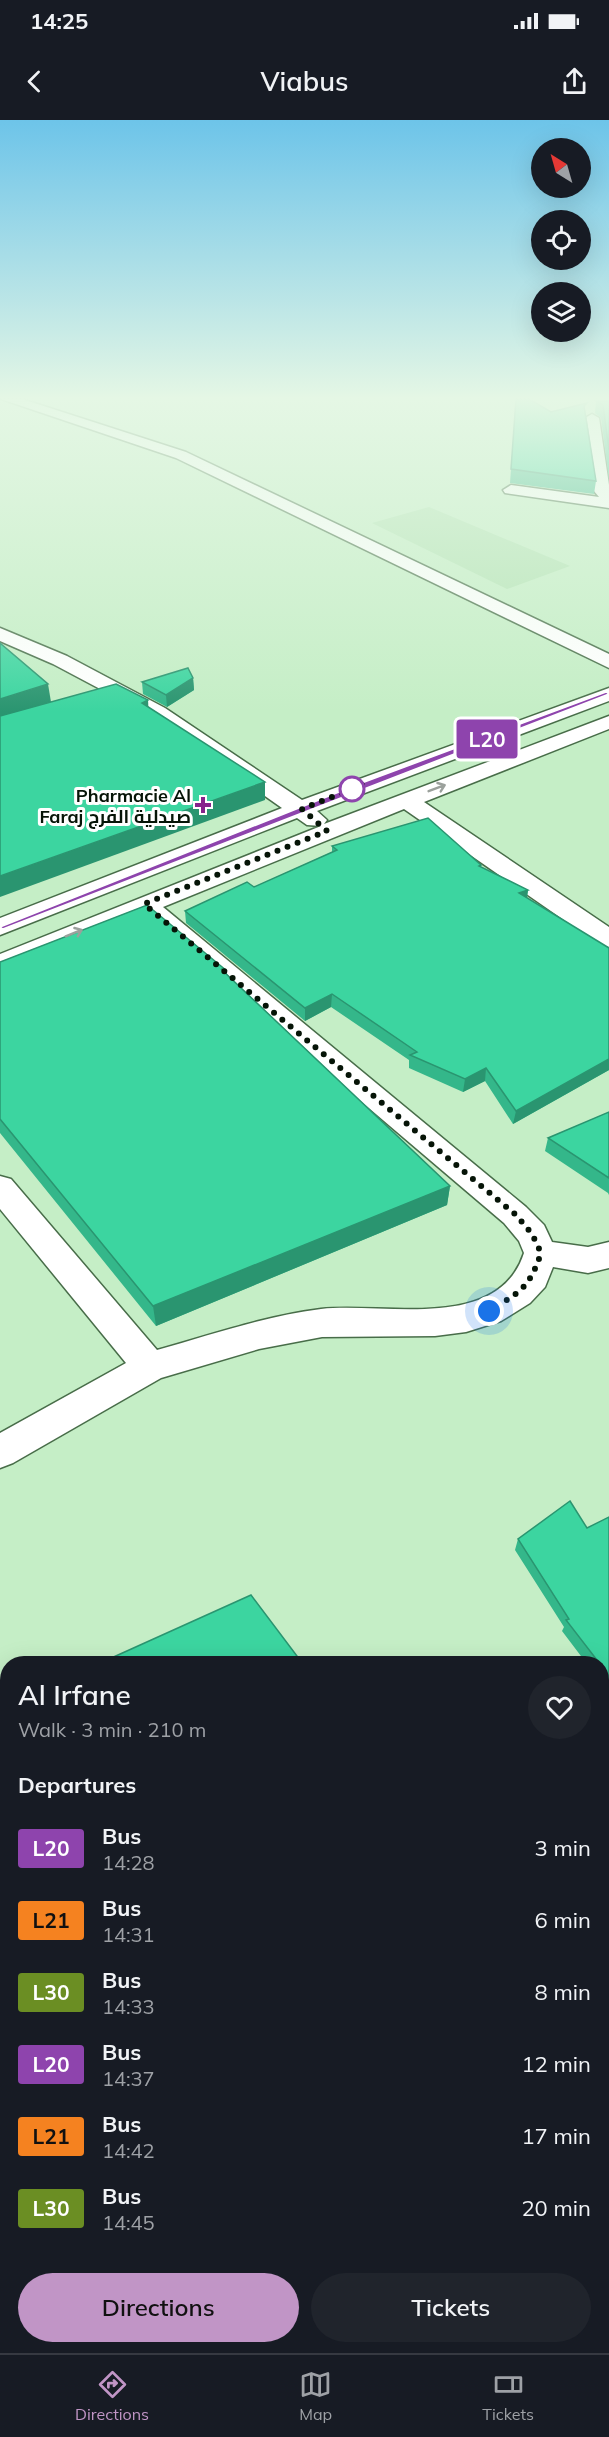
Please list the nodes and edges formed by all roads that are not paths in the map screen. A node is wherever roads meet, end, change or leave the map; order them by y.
1 (281, 503) edge
2 (0, 633) edge
3 (609, 662) edge
4 (119, 690) junction
5 (609, 694) edge
6 (86, 700) edge
7 (609, 722) edge
8 (406, 800) junction
9 (302, 809) junction
10 (327, 831) junction
11 (144, 904) junction
12 (0, 927) edge
13 (609, 939) edge
14 (0, 963) edge
15 (0, 1187) edge
16 (541, 1253) junction
17 (609, 1255) edge
18 (150, 1366) junction
19 (0, 1452) edge

1 - 3 street
2 - 4 street
4 - 6 street
4 - 9 street
5 - 9 street
8 -> 7 street
8 - 10 street
8 - 13 street
9 - 10 street
9 - 12 street
10 - 11 street
14 -> 11 street
11 - 16 street
15 - 18 street
16 - 17 street
16 - 18 street
18 - 19 street

